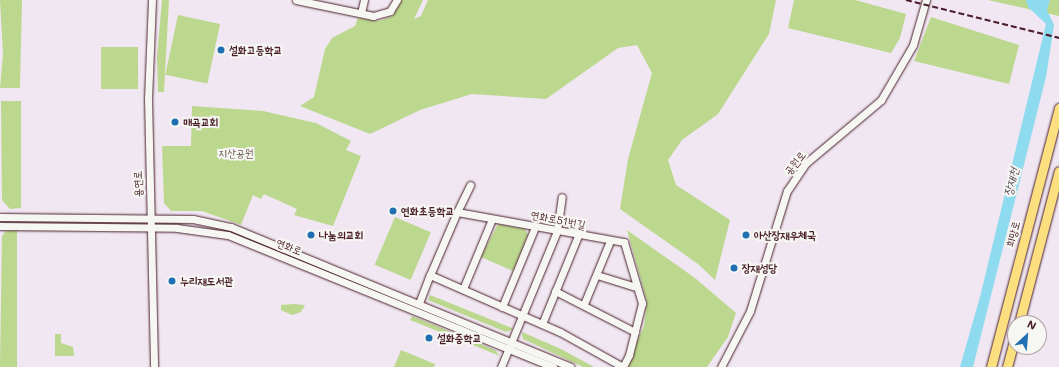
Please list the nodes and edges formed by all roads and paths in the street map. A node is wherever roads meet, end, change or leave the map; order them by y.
1 (152, 0) edge
2 (296, 0) edge
3 (364, 0) edge
4 (397, 0) edge
5 (926, 0) edge
6 (361, 13) junction
7 (1059, 108) edge
8 (1059, 171) edge
9 (470, 185) dead end
10 (562, 197) dead end
11 (457, 212) junction
12 (0, 217) edge
13 (150, 217) junction
14 (492, 219) junction
15 (0, 226) edge
16 (535, 227) junction
17 (150, 228) junction
18 (557, 231) junction
19 (578, 236) junction
20 (610, 241) junction
21 (430, 275) junction
22 (597, 275) junction
23 (636, 287) junction
24 (463, 289) junction
25 (555, 291) junction
26 (419, 303) junction
27 (584, 304) junction
28 (502, 307) junction
29 (1021, 315) edge
30 (522, 316) junction
31 (542, 324) junction
32 (635, 332) junction
33 (510, 345) junction
34 (1010, 355) edge
35 (154, 367) edge
36 (501, 367) edge
37 (553, 367) edge
38 (570, 367) edge
39 (623, 367) edge
40 (721, 367) edge
41 (991, 367) edge
42 (1007, 367) edge

1 - 13 street, 용연로
2 - 6 street
3 - 6 street
4 - 6 street
5 - 40 street, 공원로
7 - 41 main road, 희망로
8 - 29 main road
9 - 11 street
10 - 18 street
11 - 14 street, 연화로51번길
11 - 21 street
12 - 13 street, 연화로
13 - 17 street, 용연로
13 - 26 street, 연화로
14 - 16 street, 연화로51번길
14 - 24 street
15 - 17 street, 연화로
16 - 18 street, 연화로51번길
16 - 28 street
17 - 33 street, 연화로
17 - 35 street, 용연로
18 - 19 street, 연화로51번길
18 - 30 street
19 - 20 street, 연화로51번길
19 - 25 street
20 - 22 street
20 - 23 street, 연화로51번길
21 - 24 street
21 - 26 street
22 - 23 street
22 - 27 street
23 - 32 street, 연화로51번길
24 - 28 street
25 - 27 street
25 - 31 street
26 - 33 street, 연화로
27 - 32 street
28 - 30 street
30 - 31 street
30 - 33 street
31 - 39 street
32 - 39 street, 연화로51번길
33 - 36 street
33 - 37 street, 연화로
33 - 38 street, 연화로
34 - 42 main road

